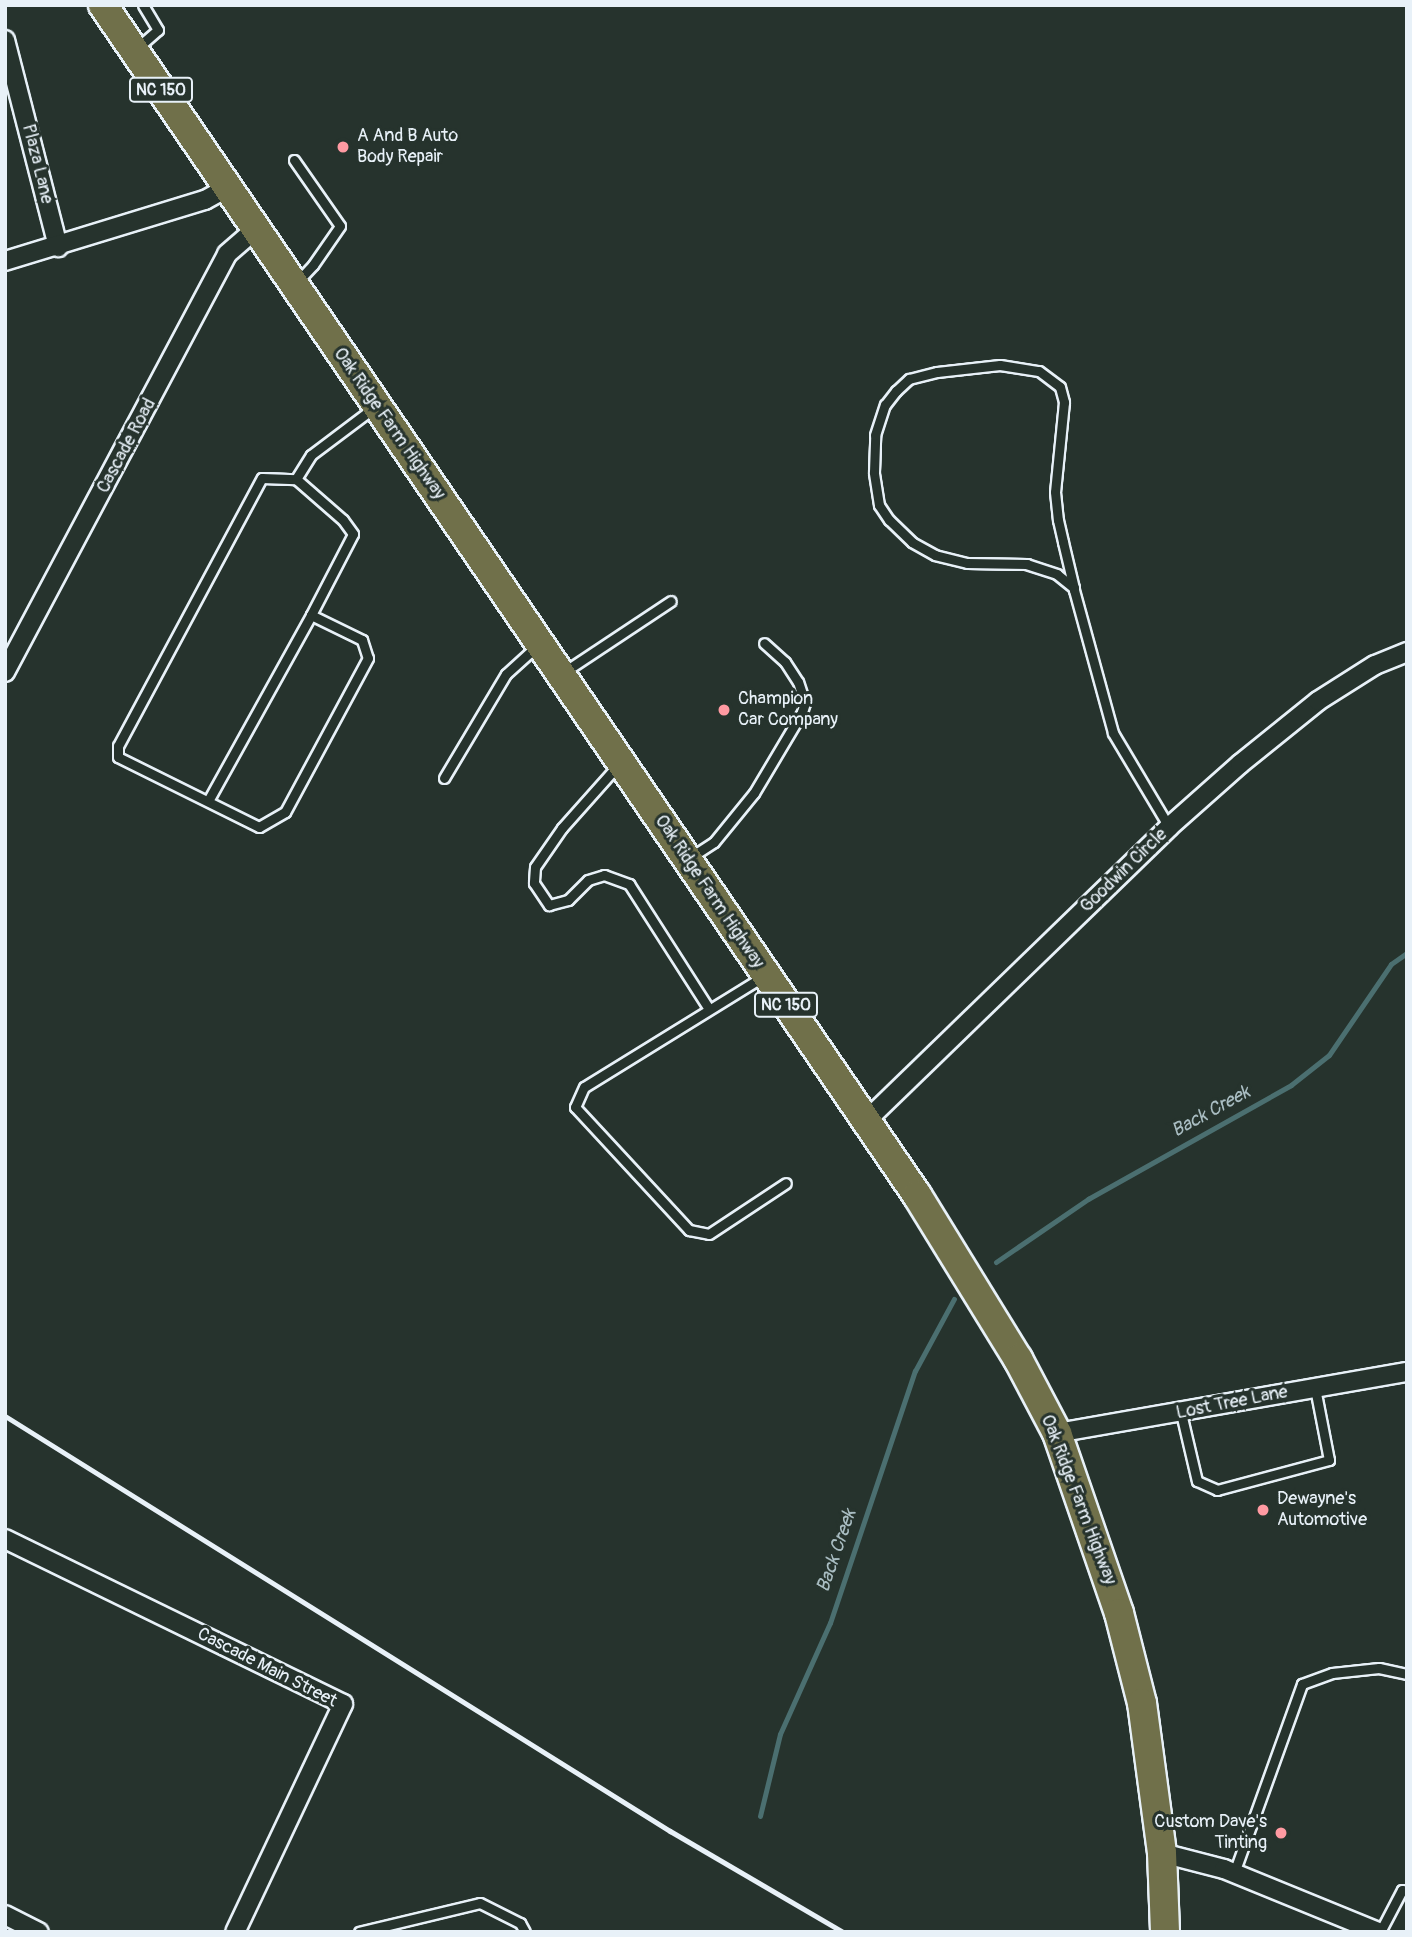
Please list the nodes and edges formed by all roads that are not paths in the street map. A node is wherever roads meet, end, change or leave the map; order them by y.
1 (103, 5) edge
2 (143, 5) edge
3 (5, 40) edge
4 (135, 51) junction
5 (294, 160) dead end
6 (228, 187) junction
7 (257, 228) junction
8 (58, 247) junction
9 (5, 261) edge
10 (294, 285) junction
11 (377, 406) junction
12 (296, 479) junction
13 (1074, 588) junction
14 (671, 601) dead end
15 (312, 615) junction
16 (764, 643) dead end
17 (540, 644) junction
18 (1407, 652) edge
19 (5, 672) edge
20 (560, 674) junction
21 (621, 763) junction
22 (444, 778) dead end
23 (208, 801) junction
24 (1169, 827) junction
25 (687, 860) junction
26 (765, 975) junction
27 (709, 1009) junction
28 (866, 1121) junction
29 (786, 1183) dead end
30 (1407, 1372) edge
31 (1315, 1388) junction
32 (1181, 1413) junction
33 (1057, 1433) junction
34 (5, 1539) edge
35 (1407, 1674) edge
36 (1162, 1853) junction
37 (1234, 1873) junction
38 (1407, 1891) edge
39 (5, 1915) edge
40 (39, 1932) edge
41 (235, 1932) edge
42 (359, 1932) edge
43 (525, 1932) edge
44 (1165, 1932) edge
45 (1379, 1932) edge

1 - 4 main road, Oak Ridge Farm Highway / NC 150
2 - 4 lane
3 - 8 street, Plaza Lane
4 - 6 main road, Oak Ridge Farm Highway / NC 150
5 - 10 lane
6 - 7 main road, Oak Ridge Farm Highway / NC 150
6 - 8 street
7 - 10 main road, Oak Ridge Farm Highway / NC 150
7 - 19 street, Cascade Road
8 - 9 street
10 - 11 main road, Oak Ridge Farm Highway / NC 150
11 - 12 lane
11 - 17 main road, Oak Ridge Farm Highway / NC 150
12 - 15 lane
12 - 23 lane
13 - 13 lane
13 - 24 lane
14 - 20 lane
15 - 23 lane
15 - 23 lane
16 - 25 lane
17 - 20 main road, Oak Ridge Farm Highway / NC 150
17 - 22 lane
18 - 24 street, Goodwin Circle
20 - 21 main road, Oak Ridge Farm Highway / NC 150
21 - 25 main road, Oak Ridge Farm Highway / NC 150
21 - 27 lane
24 - 28 street, Goodwin Circle
25 - 26 main road, Oak Ridge Farm Highway / NC 150
26 - 27 lane
26 - 28 main road, Oak Ridge Farm Highway / NC 150
27 - 29 lane
28 - 33 main road, Oak Ridge Farm Highway / NC 150
30 - 31 street, Lost Tree Lane
31 - 32 street, Lost Tree Lane
31 - 32 lane
32 - 33 street, Lost Tree Lane
33 - 36 main road, Oak Ridge Farm Highway / NC 150
34 - 41 street, Cascade Main Street
35 - 37 lane
36 - 37 street
36 - 44 main road, Oak Ridge Farm Highway / NC 150
37 - 45 street
38 - 45 lane
39 - 40 street
42 - 43 lane

